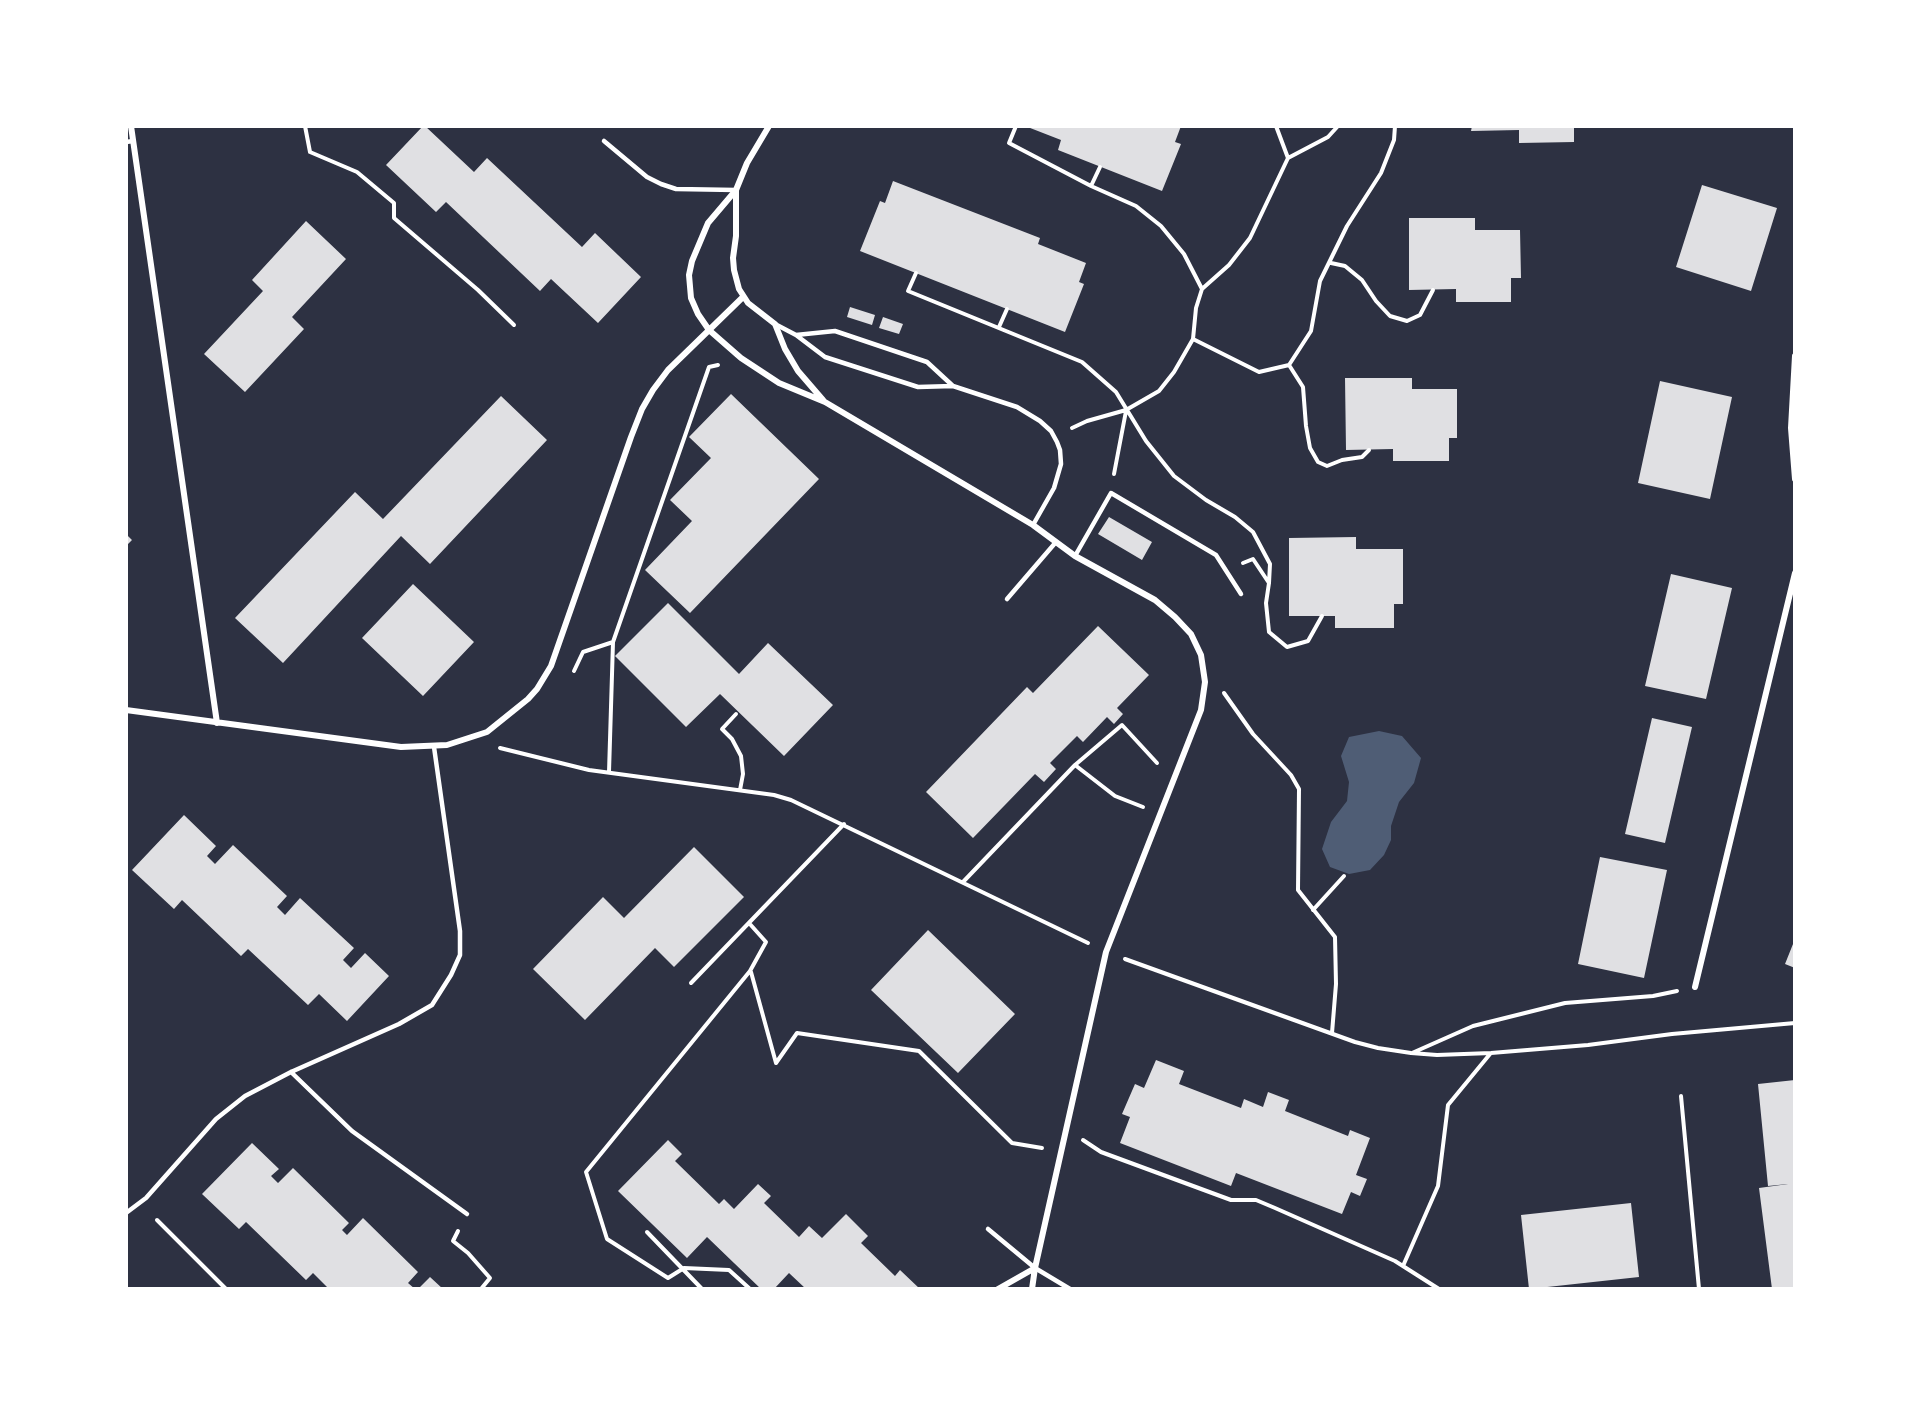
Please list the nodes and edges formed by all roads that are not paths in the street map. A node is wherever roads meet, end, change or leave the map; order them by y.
1 (131, 126) edge
2 (769, 126) edge
3 (130, 141) edge
4 (604, 141) dead end
5 (736, 190) junction
6 (743, 297) junction
7 (776, 324) junction
8 (709, 330) junction
9 (796, 335) junction
10 (1795, 356) edge
11 (953, 386) junction
12 (825, 402) junction
13 (1795, 479) edge
14 (1033, 525) junction
15 (1056, 542) junction
16 (1076, 556) junction
17 (1795, 573) edge
18 (1241, 594) dead end
19 (1007, 599) dead end
20 (126, 710) edge
21 (218, 723) junction
22 (434, 747) junction
23 (1695, 987) road end
24 (291, 1072) junction
25 (126, 1213) edge
26 (467, 1214) road end
27 (988, 1229) dead end
28 (1035, 1268) junction
29 (998, 1289) edge
30 (1032, 1289) edge
31 (1070, 1289) edge

1 - 3 street
2 - 5 street
3 - 21 street
4 - 5 lane
5 - 6 street
5 - 8 street
6 - 7 street
6 - 8 street
7 - 9 lane
7 - 12 street
8 - 12 street
8 - 22 street
9 - 11 lane
9 - 11 lane
10 - 13 street
11 - 14 lane
12 - 14 street
14 - 15 street
15 - 16 street
15 - 19 lane
16 - 18 lane
16 - 28 street
17 - 23 street
20 - 21 street
21 - 22 street
22 - 24 lane
24 - 25 lane
24 - 26 lane
27 - 28 lane
28 - 29 street
28 - 30 street
28 - 31 lane

